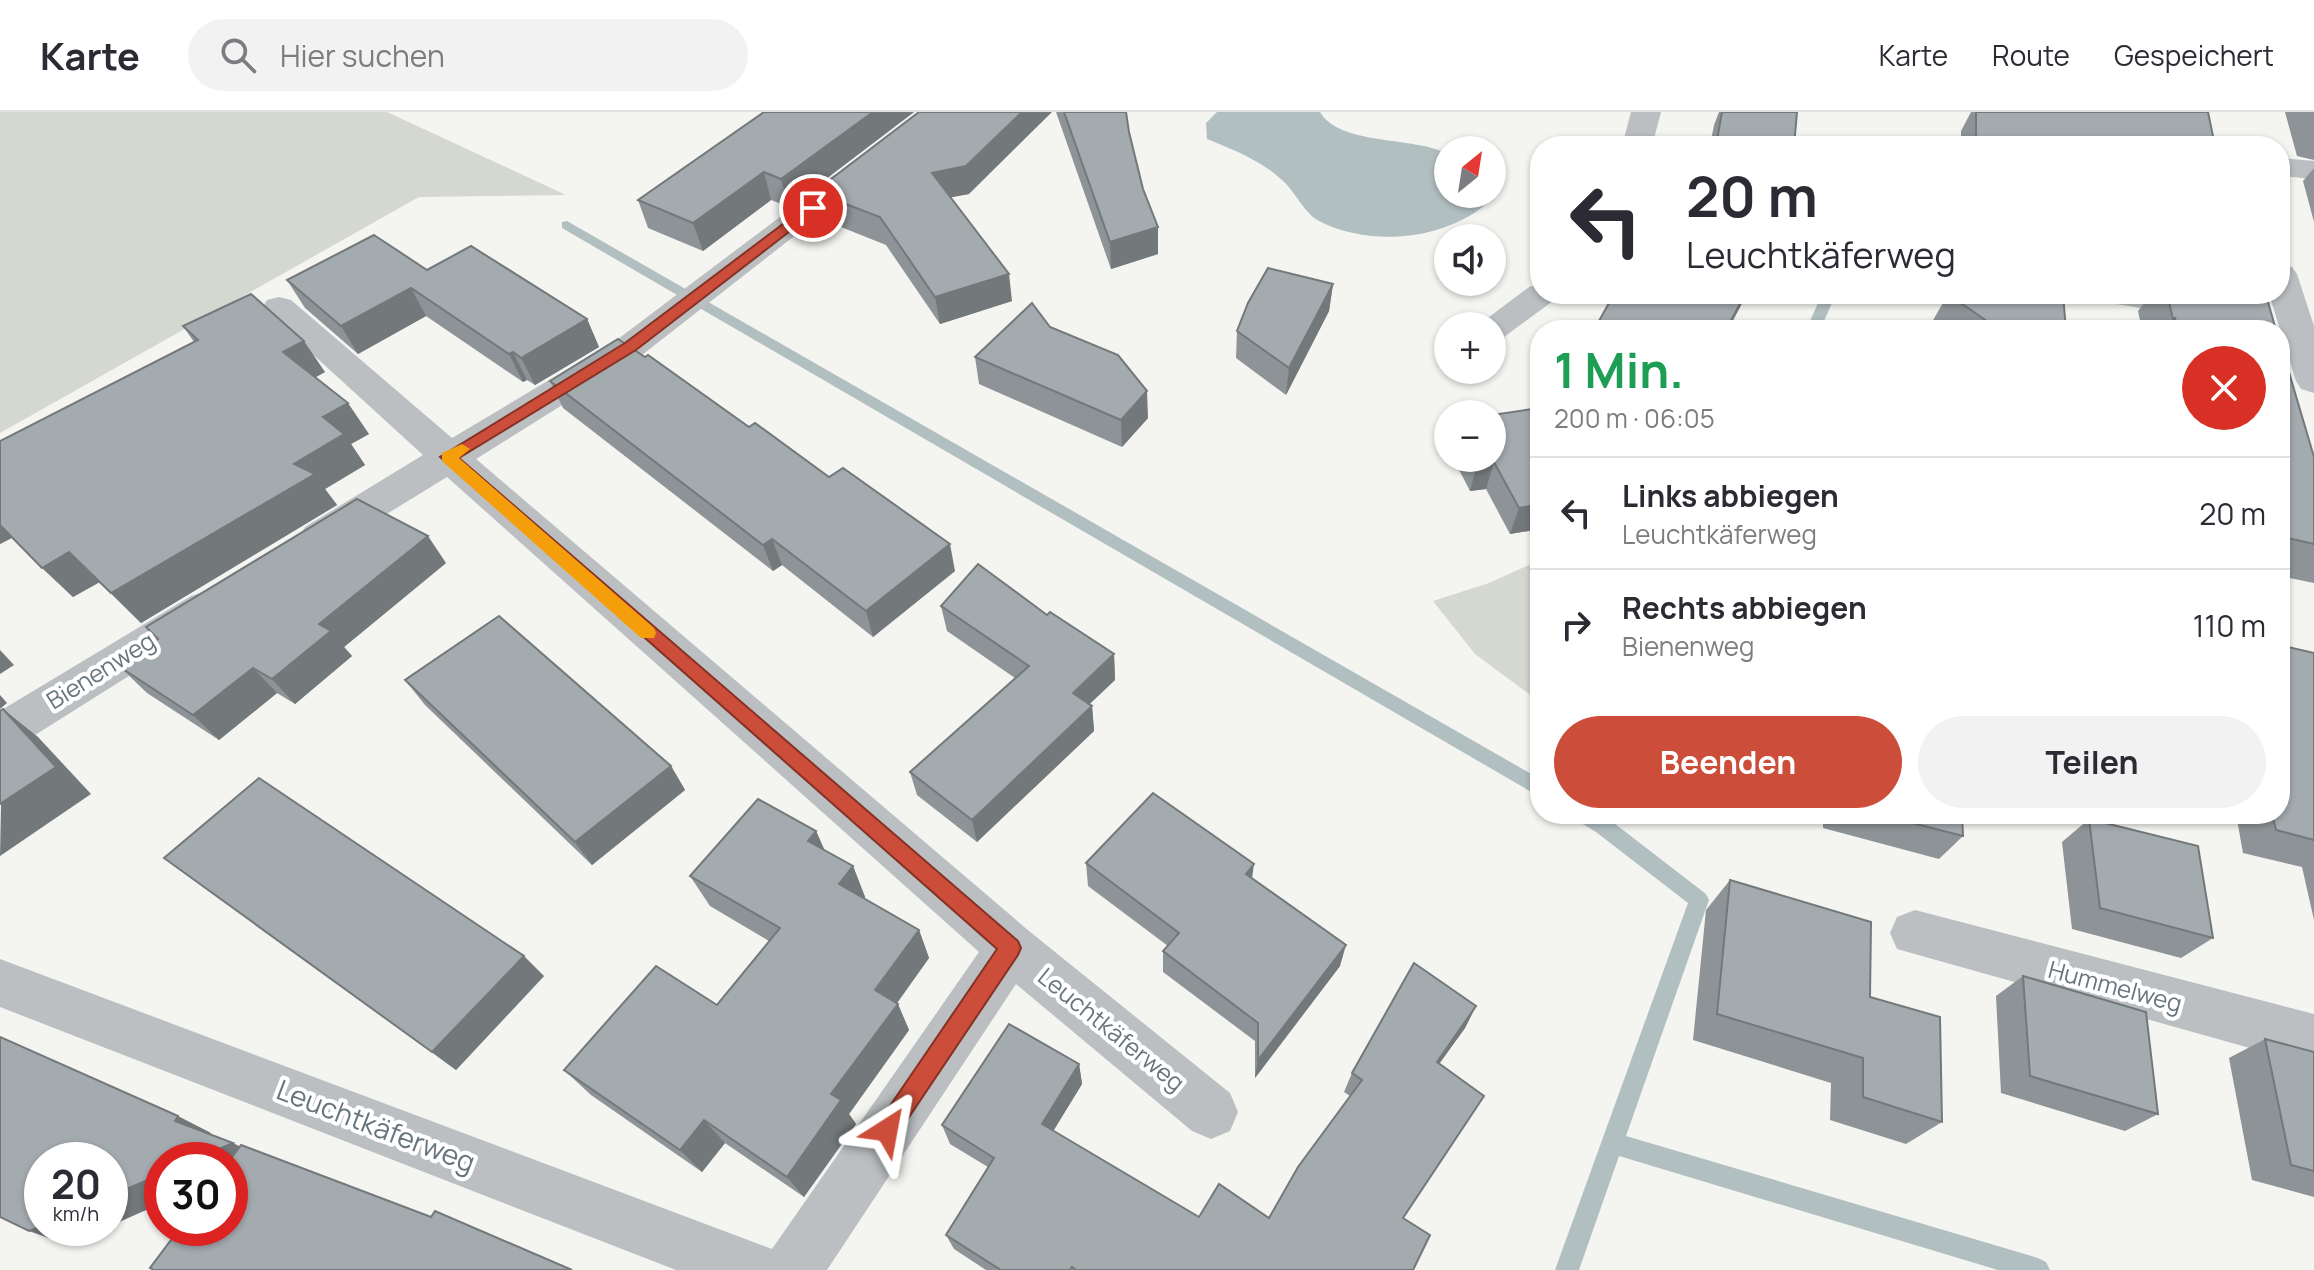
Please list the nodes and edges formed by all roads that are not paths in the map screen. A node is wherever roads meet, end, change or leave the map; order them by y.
1 (938, 112) edge
2 (1646, 112) edge
3 (1640, 136) edge
4 (2290, 168) edge
5 (2314, 170) edge
6 (1530, 302) edge
7 (2157, 304) edge
8 (279, 308) dead end
9 (2205, 312) edge
10 (1506, 319) edge
11 (2290, 339) edge
12 (2314, 381) edge
13 (448, 457) junction
14 (285, 558) edge
15 (231, 591) edge
16 (0, 734) edge
17 (1915, 933) dead end
18 (1011, 948) junction
19 (0, 983) edge
20 (2314, 1040) edge
21 (1211, 1112) dead end
22 (752, 1270) edge
23 (793, 1270) edge

1 - 13 street
2 - 3 street
4 - 5 street
6 - 10 street
7 - 9 lane
8 - 13 street
11 - 12 street
13 - 14 street
13 - 18 street, Leuchtkäferweg
15 - 16 street, Bienenweg
17 - 20 street, Hummelweg
18 - 21 street, Leuchtkäferweg
18 - 23 street
19 - 22 street, Leuchtkäferweg

